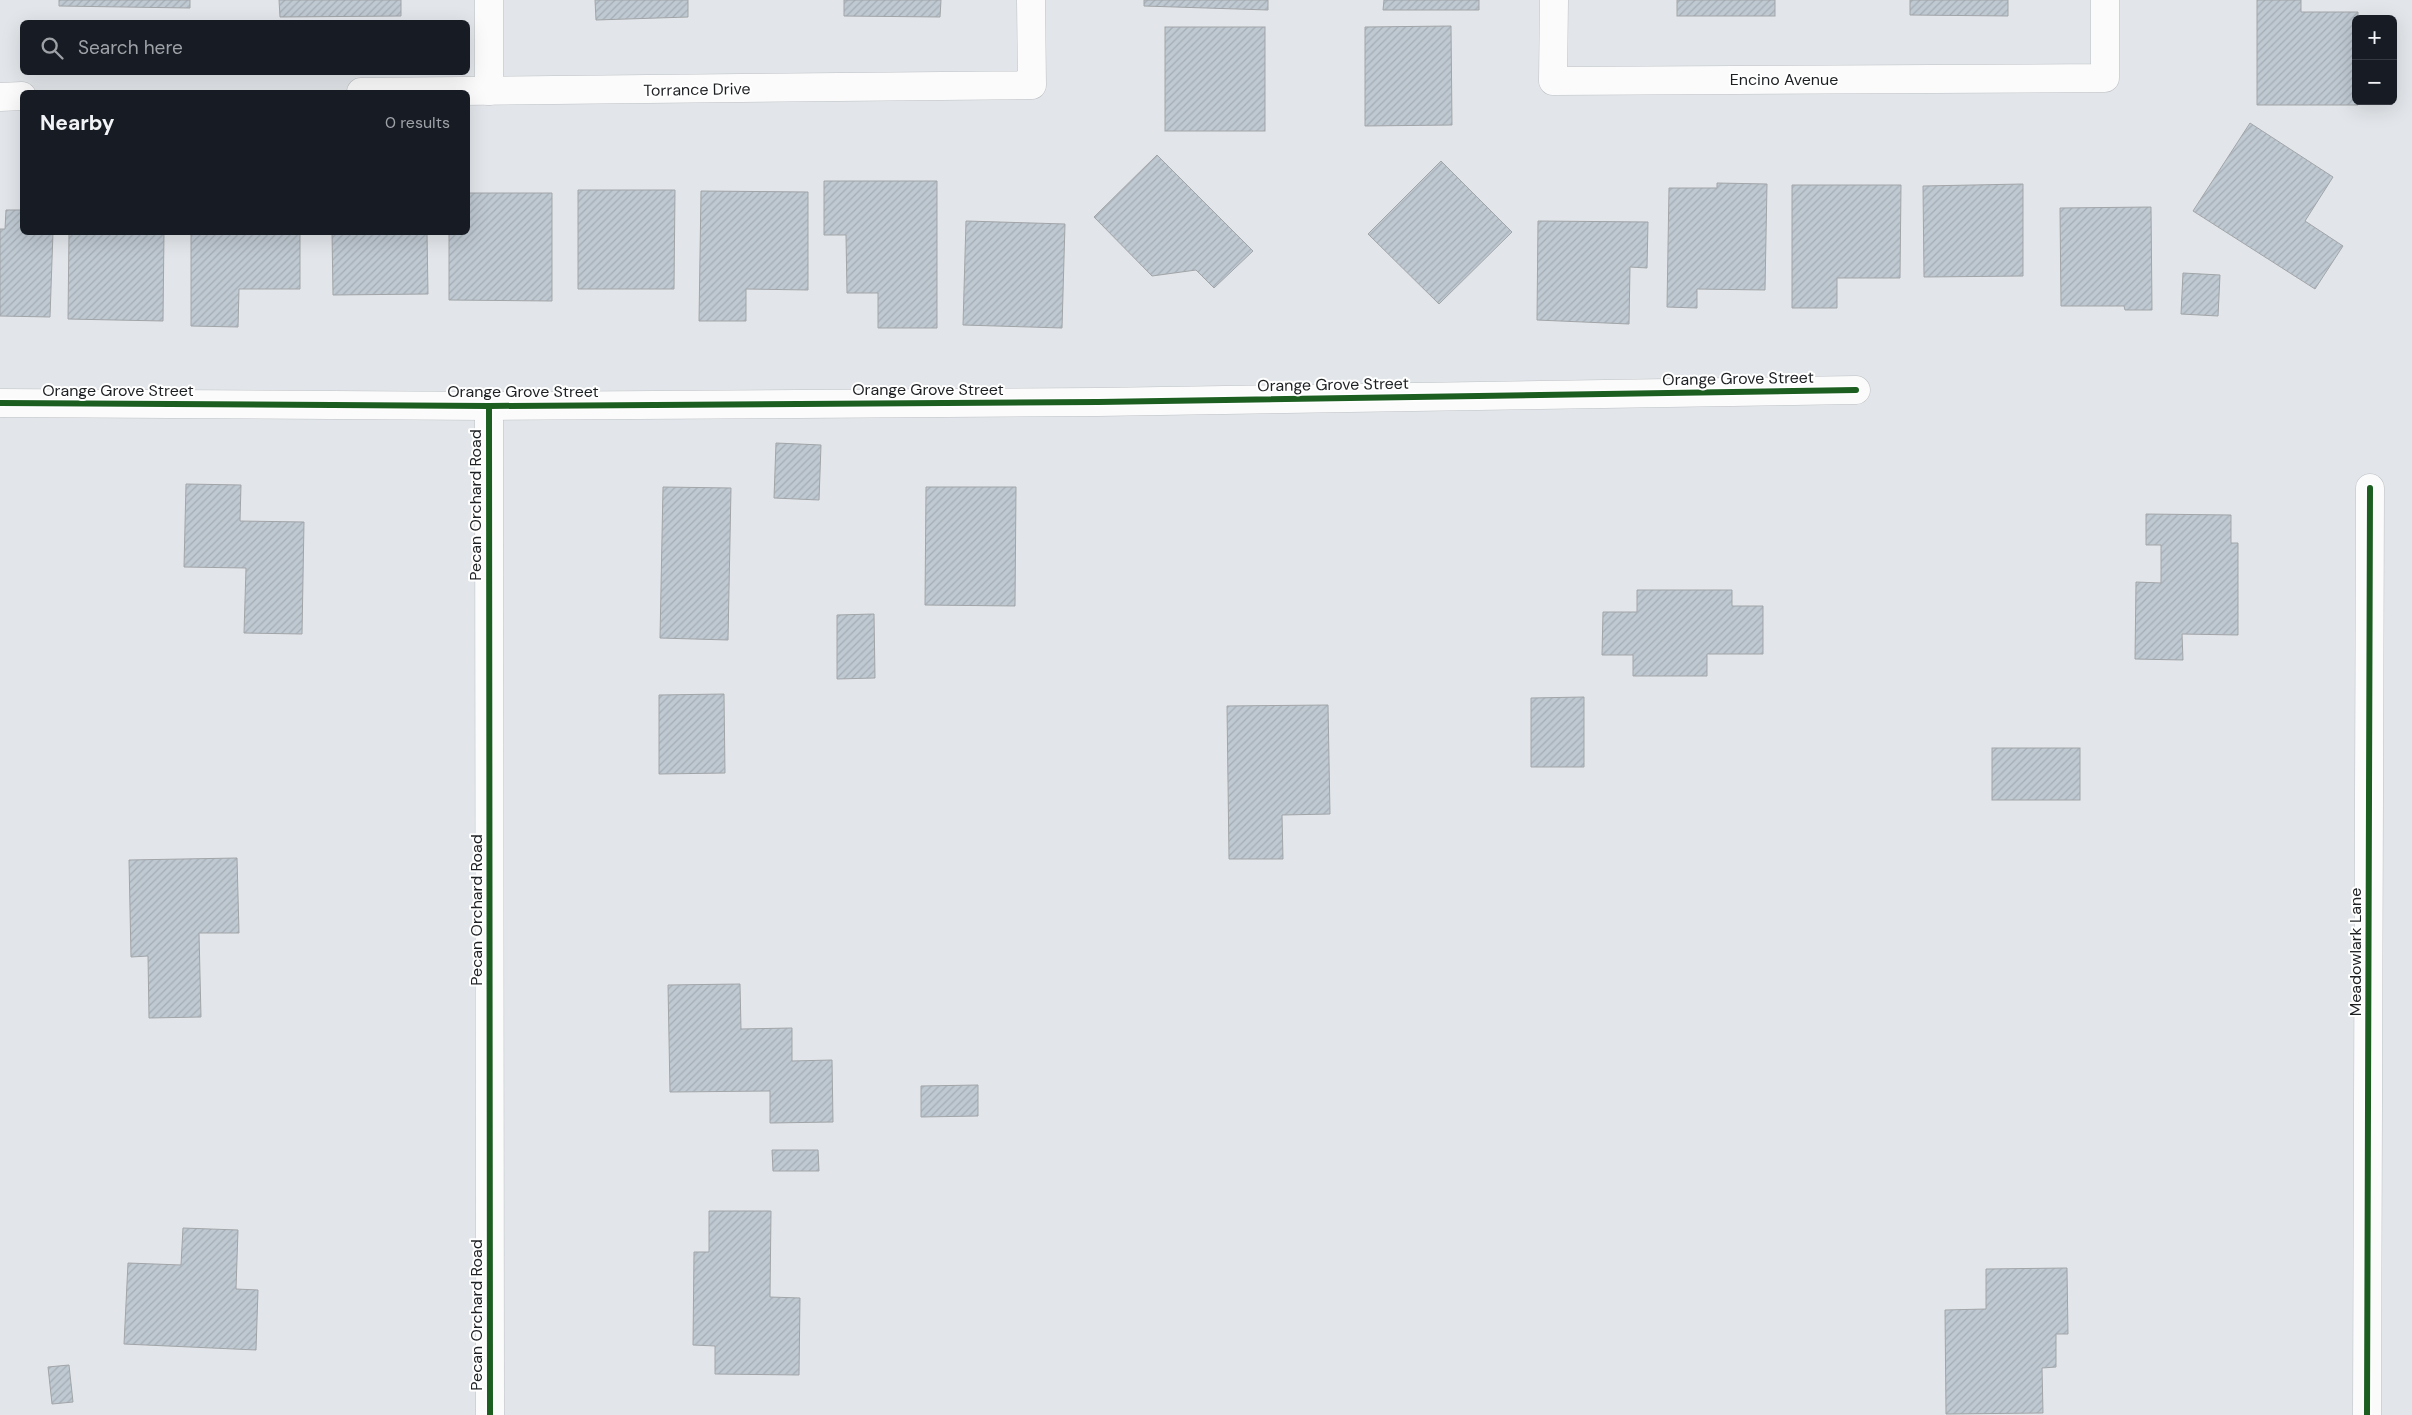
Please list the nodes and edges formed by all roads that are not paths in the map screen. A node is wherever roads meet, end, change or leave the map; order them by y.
1 (489, 0) edge
2 (1032, 0) edge
3 (1554, 0) edge
4 (2105, 0) edge
5 (470, 91) edge
6 (489, 91) junction
7 (0, 96) edge
8 (20, 96) edge
9 (1856, 390) dead end
10 (0, 403) edge
11 (489, 406) junction
12 (2370, 488) dead end
13 (490, 1415) edge
14 (2367, 1415) edge

1 - 6 street
2 - 6 street, Torrance Drive
3 - 4 street, Encino Avenue
5 - 6 street, Torrance Drive
7 - 8 street
9 - 11 street, Orange Grove Street
10 - 11 street, Orange Grove Street
11 - 13 street, Pecan Orchard Road
12 - 14 street, Meadowlark Lane

